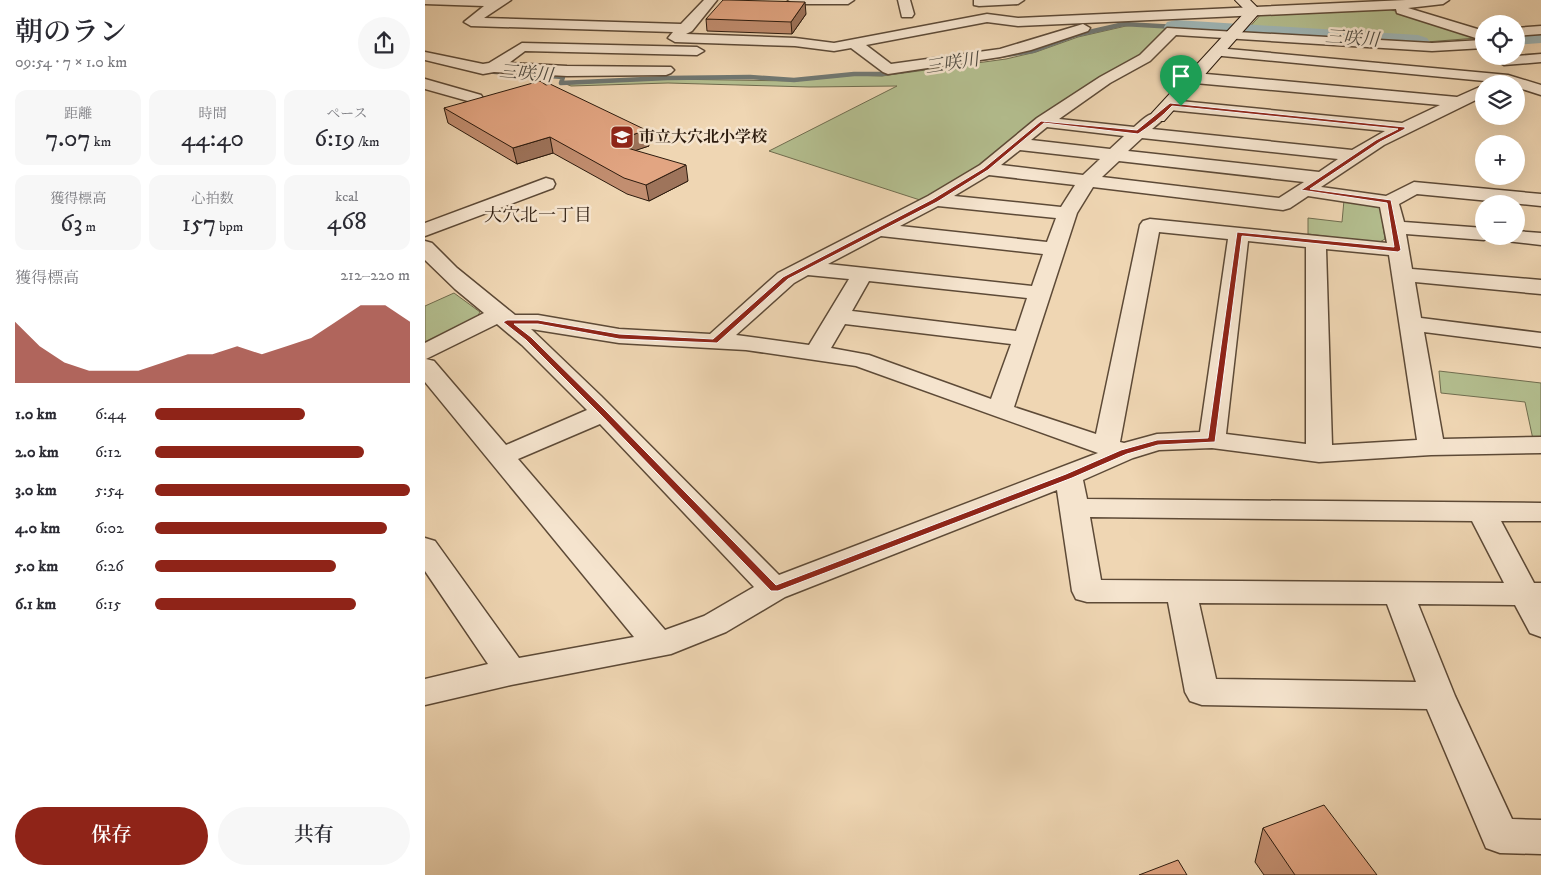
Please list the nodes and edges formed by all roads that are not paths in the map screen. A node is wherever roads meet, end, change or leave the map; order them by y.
1 (425, 0) edge
2 (711, 0) edge
3 (794, 0) edge
4 (848, 0) edge
5 (905, 0) edge
6 (1018, 0) edge
7 (1172, 0) edge
8 (1242, 0) edge
9 (1443, 0) edge
10 (501, 1) edge
11 (979, 1) edge
12 (1382, 3) edge
13 (1316, 4) edge
14 (1254, 12) junction
15 (907, 14) dead end
16 (1183, 14) junction
17 (987, 18) junction
18 (1111, 18) junction
19 (687, 28) junction
20 (1541, 30) edge
21 (1525, 31) edge
22 (1236, 32) junction
23 (1475, 34) edge
24 (1475, 38) edge
25 (854, 43) junction
26 (459, 50) dead end
27 (711, 51) dead end
28 (1217, 52) junction
29 (425, 56) edge
30 (1525, 58) edge
31 (1541, 58) edge
32 (447, 60) junction
33 (494, 67) junction
34 (666, 70) dead end
35 (1195, 78) junction
36 (1475, 79) edge
37 (425, 84) edge
38 (1525, 86) edge
39 (1540, 89) edge
40 (1475, 94) edge
41 (475, 98) edge
42 (1458, 102) junction
43 (1164, 111) junction
44 (1043, 122) junction
45 (1404, 128) junction
46 (1138, 132) junction
47 (1016, 144) junction
48 (1114, 155) junction
49 (1357, 156) junction
50 (986, 169) junction
51 (1087, 181) junction
52 (545, 184) dead end
53 (1313, 184) junction
54 (935, 200) junction
55 (1541, 200) edge
56 (1389, 202) junction
57 (1067, 213) junction
58 (1395, 227) junction
59 (425, 230) edge
60 (878, 230) junction
61 (1475, 233) edge
62 (1239, 234) junction
63 (1525, 238) edge
64 (1541, 240) edge
65 (1316, 241) junction
66 (425, 247) edge
67 (1055, 249) junction
68 (1398, 250) junction
69 (805, 268) junction
70 (433, 271) edge
71 (1402, 274) junction
72 (862, 275) junction
73 (1541, 287) edge
74 (1040, 293) junction
75 (838, 316) junction
76 (503, 318) junction
77 (1410, 323) junction
78 (1024, 339) junction
79 (1541, 340) edge
80 (715, 342) junction
81 (425, 352) edge
82 (817, 352) junction
83 (425, 366) edge
84 (1000, 411) junction
85 (603, 413) junction
86 (1212, 440) junction
87 (1541, 445) edge
88 (1431, 447) junction
89 (1115, 449) junction
90 (1319, 454) junction
91 (501, 457) junction
92 (1069, 476) junction
93 (1075, 508) junction
94 (1482, 512) junction
95 (1541, 512) edge
96 (425, 548) edge
97 (774, 589) junction
98 (1181, 592) junction
99 (1398, 593) junction
100 (1533, 594) edge
101 (1541, 625) edge
102 (659, 645) junction
103 (511, 672) junction
104 (425, 692) edge
105 (1437, 696) junction
106 (1541, 837) edge

1 - 10 street
2 - 19 street
3 - 4 street
5 - 15 street
6 - 11 street
7 - 16 street
8 - 14 street
9 - 12 street
10 - 19 street
11 - 17 street
12 - 13 street
12 - 23 street
13 - 14 street
14 - 16 street
14 - 22 street
16 - 18 street
17 - 18 street
17 - 25 street
18 - 25 street
19 - 25 street
20 - 21 street
22 - 24 street
22 - 28 street
22 - 44 street
26 - 32 street
27 - 33 street
28 - 35 street
28 - 36 street
29 - 32 street
30 - 31 street
32 - 33 street
33 - 34 street
35 - 42 street
35 - 43 street
37 - 41 street
38 - 39 street
40 - 42 street
42 - 45 street
43 - 45 street
43 - 46 street
44 - 46 street
44 - 47 street
45 - 49 street
46 - 48 street
46 - 49 street
47 - 48 street
47 - 50 street
48 - 51 street
48 - 53 street
49 - 53 street
50 - 51 street
50 - 54 street
51 - 53 street
51 - 57 street
52 - 59 street
53 - 56 street
54 - 57 street
54 - 60 street
55 - 56 street
56 - 58 street
57 - 67 street
58 - 61 street
58 - 68 street
60 - 67 street
60 - 69 street
62 - 65 street
62 - 86 street
62 - 89 street
63 - 64 street
65 - 68 street
65 - 90 street
66 - 70 street
67 - 74 street
68 - 71 street
69 - 72 street
69 - 80 street
70 - 76 street
71 - 73 street
71 - 77 street
72 - 74 street
72 - 75 street
74 - 78 street
75 - 78 street
75 - 82 street
76 - 80 street
76 - 81 street
76 - 85 street
77 - 79 street
77 - 88 street
78 - 84 street
80 - 82 street
82 - 84 street
83 - 91 street
84 - 89 street
85 - 91 street
85 - 97 street
86 - 89 street
86 - 90 street
87 - 88 street
88 - 90 street
89 - 92 street
91 - 102 street
92 - 93 street
92 - 97 street
93 - 94 street
93 - 98 street
94 - 95 street
94 - 100 street
96 - 103 street
97 - 102 street
98 - 99 street
98 - 105 street
99 - 100 street
99 - 105 street
100 - 101 street
102 - 103 street
103 - 104 street
105 - 106 street

